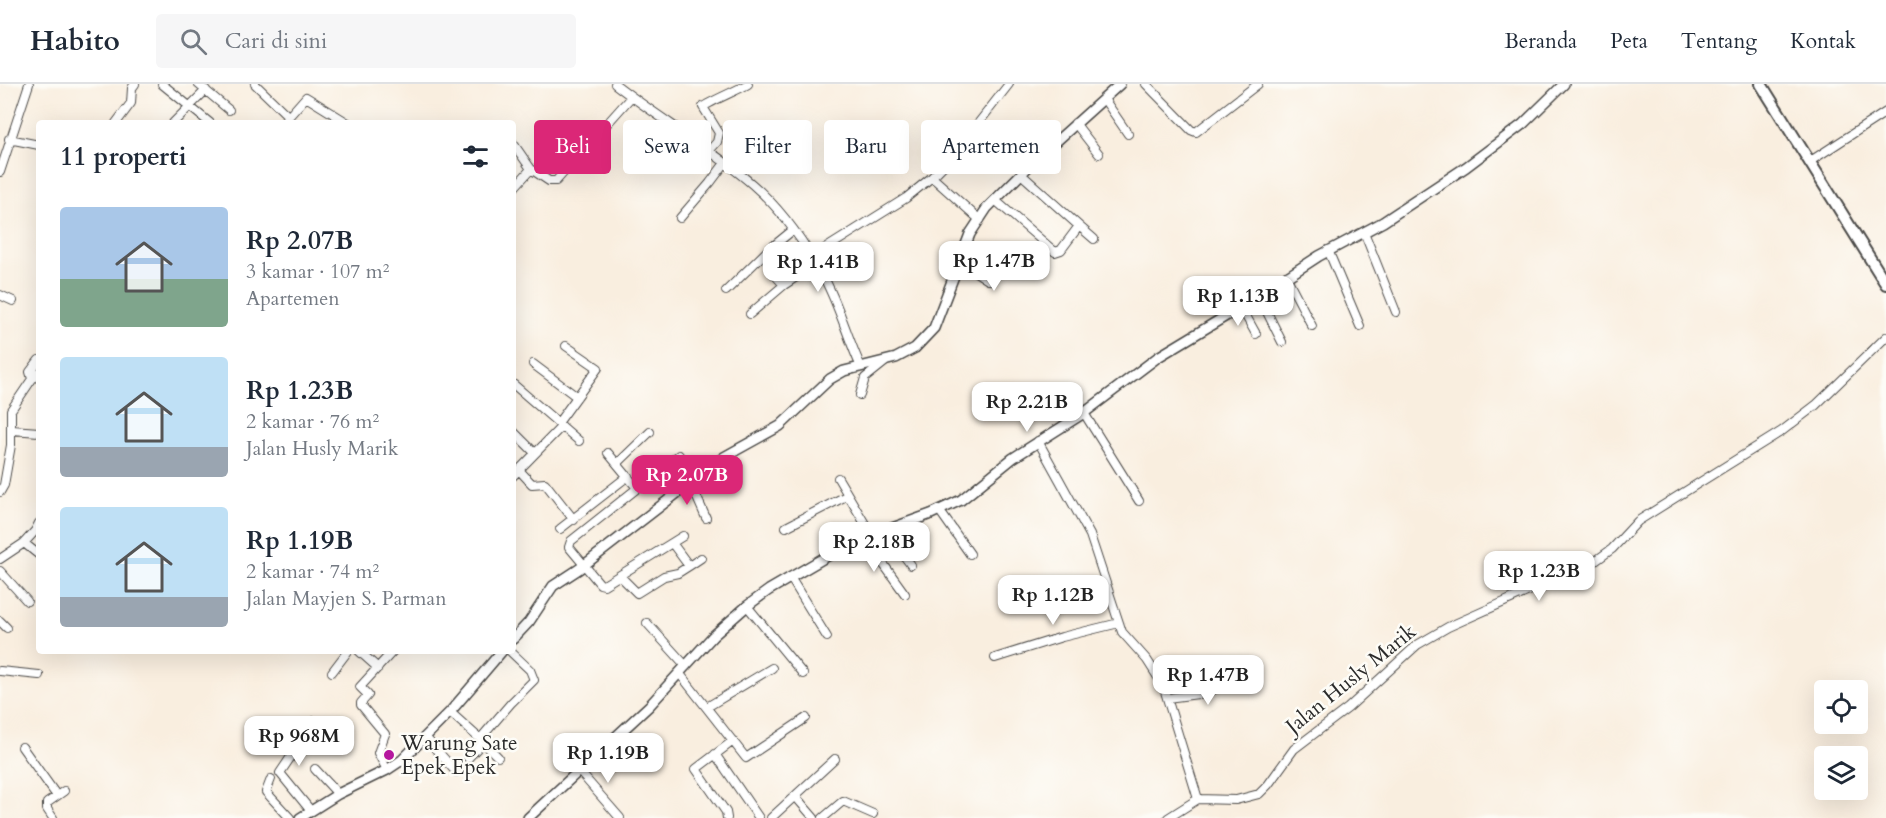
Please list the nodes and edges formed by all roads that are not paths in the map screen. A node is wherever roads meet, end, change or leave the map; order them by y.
1 (162, 84) edge
2 (198, 84) edge
3 (255, 84) edge
4 (615, 84) edge
5 (748, 84) edge
6 (1009, 84) edge
7 (1146, 84) edge
8 (1258, 84) edge
9 (1564, 84) edge
10 (1761, 84) edge
11 (27, 85) edge
12 (131, 85) edge
13 (1116, 86) edge
14 (206, 90) junction
15 (631, 97) junction
16 (1104, 99) junction
17 (189, 106) junction
18 (229, 110) dead end
19 (1886, 112) edge
20 (285, 119) edge
21 (118, 120) edge
22 (176, 120) edge
23 (206, 120) edge
24 (343, 120) edge
25 (664, 120) edge
26 (711, 120) edge
27 (711, 120) edge
28 (1075, 123) junction
29 (1128, 134) dead end
30 (0, 135) edge
31 (1061, 136) edge
32 (10, 138) junction
33 (36, 144) edge
34 (516, 147) edge
35 (711, 149) edge
36 (1099, 154) dead end
37 (1809, 162) junction
38 (723, 166) edge
39 (531, 169) junction
40 (0, 172) edge
41 (740, 174) edge
42 (1021, 174) joint
43 (932, 177) junction
44 (516, 186) edge
45 (995, 200) junction
46 (680, 218) dead end
47 (980, 220) junction
48 (1079, 226) junction
49 (793, 230) junction
50 (1364, 232) junction
51 (1094, 238) dead end
52 (1017, 249) dead end
53 (1328, 250) junction
54 (814, 260) junction
55 (959, 261) junction
56 (774, 274) dead end
57 (1286, 276) junction
58 (1886, 284) edge
59 (784, 285) junction
60 (726, 291) dead end
61 (0, 295) edge
62 (1259, 296) junction
63 (13, 301) dead end
64 (1241, 307) junction
65 (1396, 312) dead end
66 (750, 314) dead end
67 (1312, 326) dead end
68 (1360, 326) dead end
69 (1256, 333) dead end
70 (1886, 337) edge
71 (1282, 342) dead end
72 (566, 346) dead end
73 (889, 360) junction
74 (36, 364) edge
75 (533, 364) dead end
76 (861, 368) junction
77 (36, 376) edge
78 (516, 387) edge
79 (860, 395) dead end
80 (577, 397) junction
81 (1084, 414) junction
82 (560, 424) junction
83 (12, 430) junction
84 (36, 432) edge
85 (650, 432) dead end
86 (516, 434) edge
87 (579, 441) dead end
88 (1038, 441) junction
89 (535, 453) junction
90 (608, 453) dead end
91 (679, 455) dead end
92 (618, 464) junction
93 (516, 473) edge
94 (628, 476) junction
95 (838, 478) dead end
96 (691, 484) junction
97 (637, 488) junction
98 (0, 492) edge
99 (848, 495) junction
100 (1139, 501) dead end
101 (939, 510) junction
102 (706, 518) dead end
103 (574, 520) junction
104 (786, 527) dead end
105 (36, 529) edge
106 (560, 530) dead end
107 (884, 530) junction
108 (683, 536) dead end
109 (868, 536) junction
110 (24, 543) junction
111 (672, 543) junction
112 (36, 553) edge
113 (970, 554) dead end
114 (701, 558) dead end
115 (0, 560) edge
116 (585, 564) junction
117 (911, 565) dead end
118 (689, 566) junction
119 (0, 571) edge
120 (620, 576) junction
121 (790, 577) junction
122 (905, 594) dead end
123 (27, 601) dead end
124 (747, 606) junction
125 (0, 621) edge
126 (647, 623) dead end
127 (1119, 623) junction
128 (7, 628) dead end
129 (516, 636) edge
130 (827, 637) dead end
131 (346, 654) edge
132 (362, 654) edge
133 (390, 654) edge
134 (499, 654) edge
135 (513, 654) edge
136 (996, 658) dead end
137 (378, 668) junction
138 (772, 668) dead end
139 (683, 670) junction
140 (0, 671) edge
141 (332, 672) dead end
142 (803, 674) dead end
143 (39, 675) dead end
144 (1239, 677) dead end
145 (1167, 698) junction
146 (707, 707) junction
147 (450, 712) junction
148 (806, 718) dead end
149 (315, 721) dead end
150 (426, 738) junction
151 (481, 741) junction
152 (733, 741) junction
153 (22, 747) dead end
154 (715, 754) junction
155 (498, 757) dead end
156 (468, 758) dead end
157 (835, 759) dead end
158 (315, 769) dead end
159 (387, 770) junction
160 (579, 771) junction
161 (456, 772) dead end
162 (271, 779) dead end
163 (338, 794) junction
164 (795, 796) junction
165 (1198, 799) junction
166 (873, 814) dead end
167 (307, 815) edge
168 (616, 817) edge
169 (53, 818) edge
170 (290, 818) edge
171 (528, 818) edge
172 (727, 818) edge
173 (759, 818) edge
174 (771, 818) edge
175 (814, 818) edge
176 (823, 818) edge
177 (1168, 818) edge

1 - 17 street
2 - 14 street
3 - 20 street
4 - 15 street
5 - 26 street
6 - 43 street
7 - 8 street
9 - 50 street
10 - 37 main road
11 - 32 street
12 - 21 street
13 - 16 street
14 - 17 street
14 - 18 street
15 - 25 street
15 - 39 street
16 - 28 street
16 - 29 street
17 - 22 street
17 - 23 street
19 - 37 street
20 - 24 street
27 - 35 street
28 - 31 street
28 - 36 street
30 - 32 street
32 - 33 street
32 - 40 street
34 - 39 street
37 - 58 main road
38 - 46 street
39 - 44 street
41 - 49 street
42 - 45 street
42 - 48 street
43 - 47 street
43 - 54 street
45 - 47 street
45 - 48 street
47 - 55 street
48 - 51 street
49 - 54 street
49 - 60 street
50 - 53 street
50 - 65 street
52 - 55 street
53 - 57 street
53 - 68 street
54 - 59 street
54 - 76 street
55 - 73 street
56 - 59 street
57 - 62 street
57 - 67 street
59 - 66 street
61 - 63 street
62 - 64 street
62 - 71 street
64 - 69 street
64 - 81 street
70 - 165 street, Jalan Husly Marik
72 - 80 street
73 - 76 street
73 - 79 street
74 - 77 street
75 - 80 street
76 - 96 street
77 - 83 street
78 - 82 street
80 - 82 street
81 - 88 street
81 - 100 street
82 - 87 street
82 - 89 street
83 - 84 street
83 - 98 street
85 - 92 street
86 - 89 street
88 - 101 street
88 - 127 street
89 - 93 street
90 - 92 street
91 - 97 street
92 - 94 street
93 - 103 street
94 - 97 street
94 - 103 street
95 - 99 street
96 - 102 street
96 - 116 street
97 - 116 street
99 - 104 street
99 - 109 street
101 - 107 street
101 - 113 street
103 - 106 street
105 - 110 street
107 - 109 street
107 - 117 street
108 - 111 street
109 - 121 street
109 - 122 street
110 - 112 street
110 - 115 street
111 - 118 street
111 - 120 street
114 - 118 street
116 - 120 street
116 - 129 street
118 - 120 street
119 - 123 street
121 - 124 street
121 - 130 street
124 - 139 street
124 - 142 street
125 - 128 street
126 - 139 street
127 - 136 street
127 - 145 street
131 - 141 street
132 - 137 street
133 - 137 street
134 - 147 street
135 - 151 street
137 - 159 street
138 - 146 street
139 - 146 street
139 - 160 street
140 - 143 street
144 - 145 street
145 - 165 street
146 - 152 street
147 - 150 street
147 - 151 street
148 - 152 street
149 - 167 street
150 - 159 street
150 - 161 street
151 - 155 street
151 - 156 street
152 - 154 street
153 - 169 street
154 - 172 street
154 - 173 street
157 - 164 street
158 - 163 street
159 - 163 street
160 - 168 street
160 - 171 street
162 - 170 street
163 - 167 street
164 - 174 street
164 - 175 street
165 - 177 street
166 - 176 street

